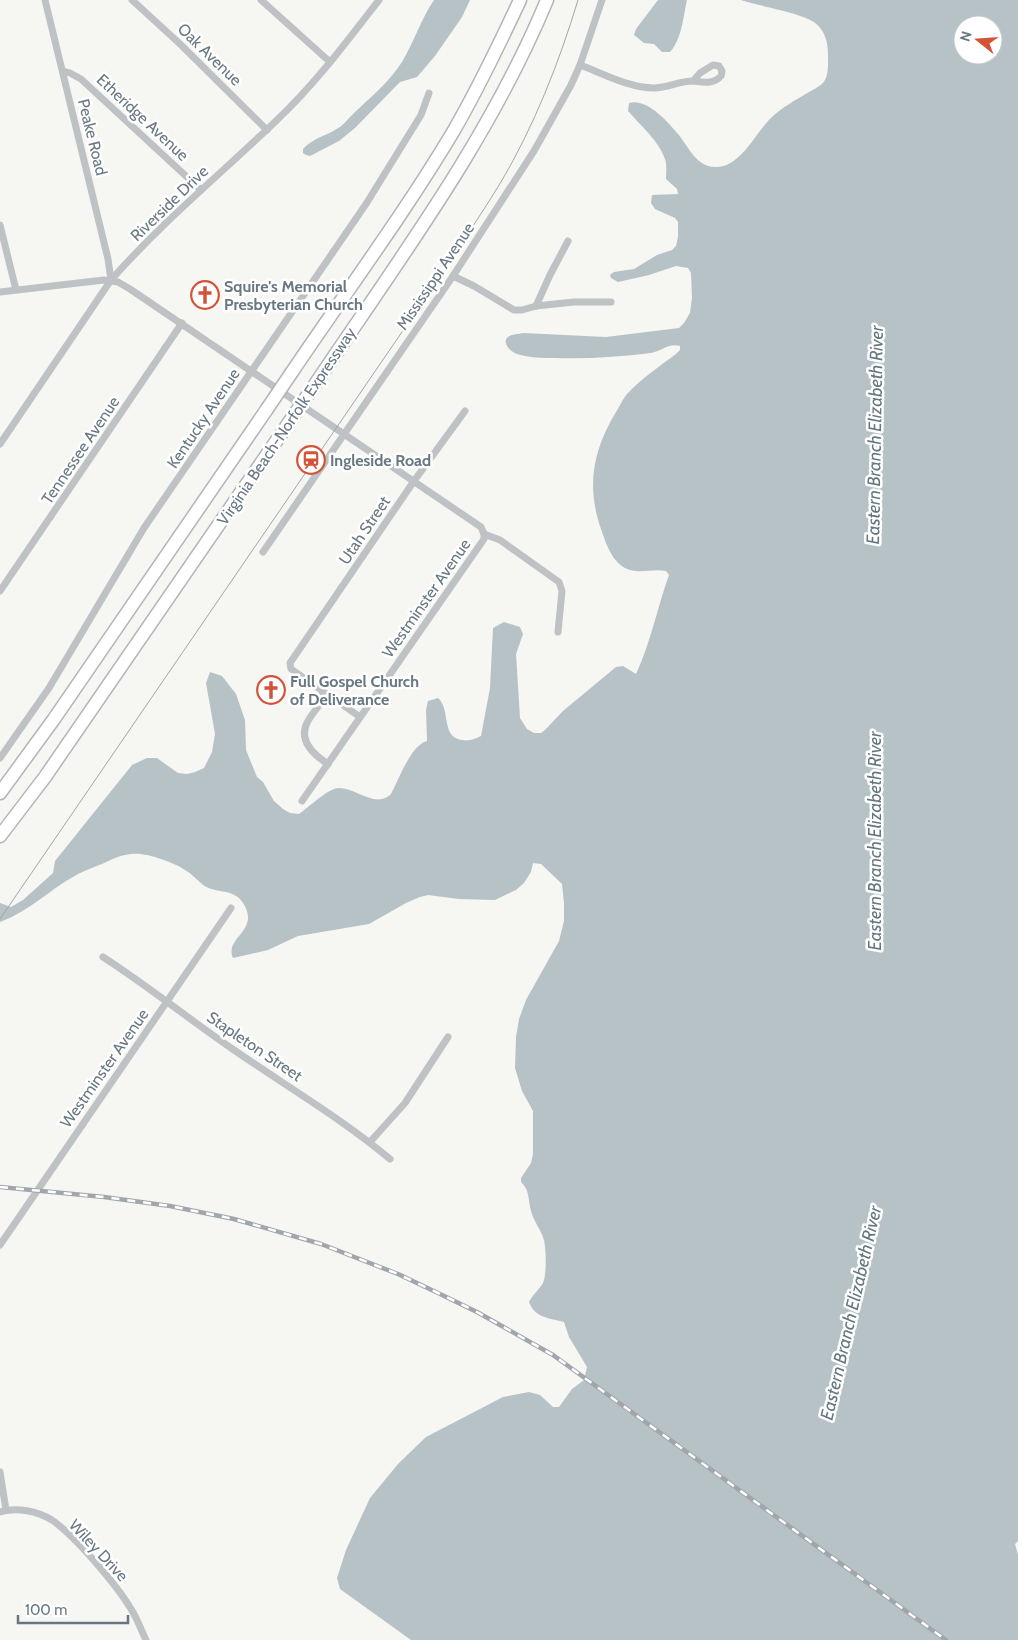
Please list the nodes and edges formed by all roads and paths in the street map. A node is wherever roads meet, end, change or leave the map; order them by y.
1 (45, 0) edge
2 (132, 0) edge
3 (261, 0) edge
4 (380, 0) edge
5 (520, 0) edge
6 (546, 0) edge
7 (602, 0) edge
8 (330, 62) junction
9 (580, 65) junction
10 (63, 71) junction
11 (693, 81) dead end
12 (429, 93) dead end
13 (267, 130) junction
14 (201, 190) junction
15 (0, 225) edge
16 (568, 241) dead end
17 (453, 276) junction
18 (111, 280) junction
19 (16, 290) junction
20 (0, 292) edge
21 (611, 302) dead end
22 (536, 306) junction
23 (182, 323) junction
24 (252, 371) junction
25 (464, 411) dead end
26 (343, 434) junction
27 (0, 444) edge
28 (414, 482) junction
29 (484, 534) junction
30 (262, 552) dead end
31 (0, 591) edge
32 (558, 632) dead end
33 (322, 690) junction
34 (360, 717) junction
35 (0, 758) edge
36 (328, 764) junction
37 (0, 793) edge
38 (302, 801) dead end
39 (0, 836) edge
40 (231, 908) dead end
41 (103, 957) dead end
42 (167, 1002) junction
43 (448, 1036) dead end
44 (370, 1142) junction
45 (390, 1159) dead end
46 (0, 1245) edge
47 (0, 1472) edge
48 (3, 1511) edge
49 (146, 1640) edge

1 - 10 street, Peake Road
2 - 13 street, Oak Avenue
3 - 8 street
4 - 8 street, Riverside Drive
5 - 37 highway, Virginia Beach-Norfolk Expressway, bridge
6 - 39 highway, Virginia Beach-Norfolk Expressway, bridge
7 - 9 street, Mississippi Avenue
8 - 13 street, Riverside Drive
9 - 11 street
9 - 17 street, Mississippi Avenue
10 - 14 street, Etheridge Avenue
10 - 18 street, Peake Road
12 - 24 street, Kentucky Avenue
13 - 14 street, Riverside Drive
14 - 18 street, Riverside Drive
15 - 19 street
16 - 22 street
17 - 22 street
17 - 26 street, Mississippi Avenue
18 - 19 street
18 - 23 street
18 - 27 street, Riverside Drive
19 - 20 street
21 - 22 street
23 - 24 street
23 - 31 street, Tennessee Avenue
24 - 26 street
24 - 35 street, Kentucky Avenue
25 - 28 street, Utah Street
26 - 28 street
26 - 30 street, Mississippi Avenue
28 - 29 street
28 - 33 street, Utah Street
29 - 32 street
29 - 34 street, Westminster Avenue
33 - 34 street
33 - 36 street
34 - 36 street, Westminster Avenue
36 - 38 street, Westminster Avenue
40 - 42 street, Westminster Avenue
41 - 42 street, Stapleton Street
42 - 44 street, Stapleton Street
42 - 46 street, Westminster Avenue
43 - 44 street
44 - 45 street, Stapleton Street
47 - 48 street
48 - 49 street, Wiley Drive

